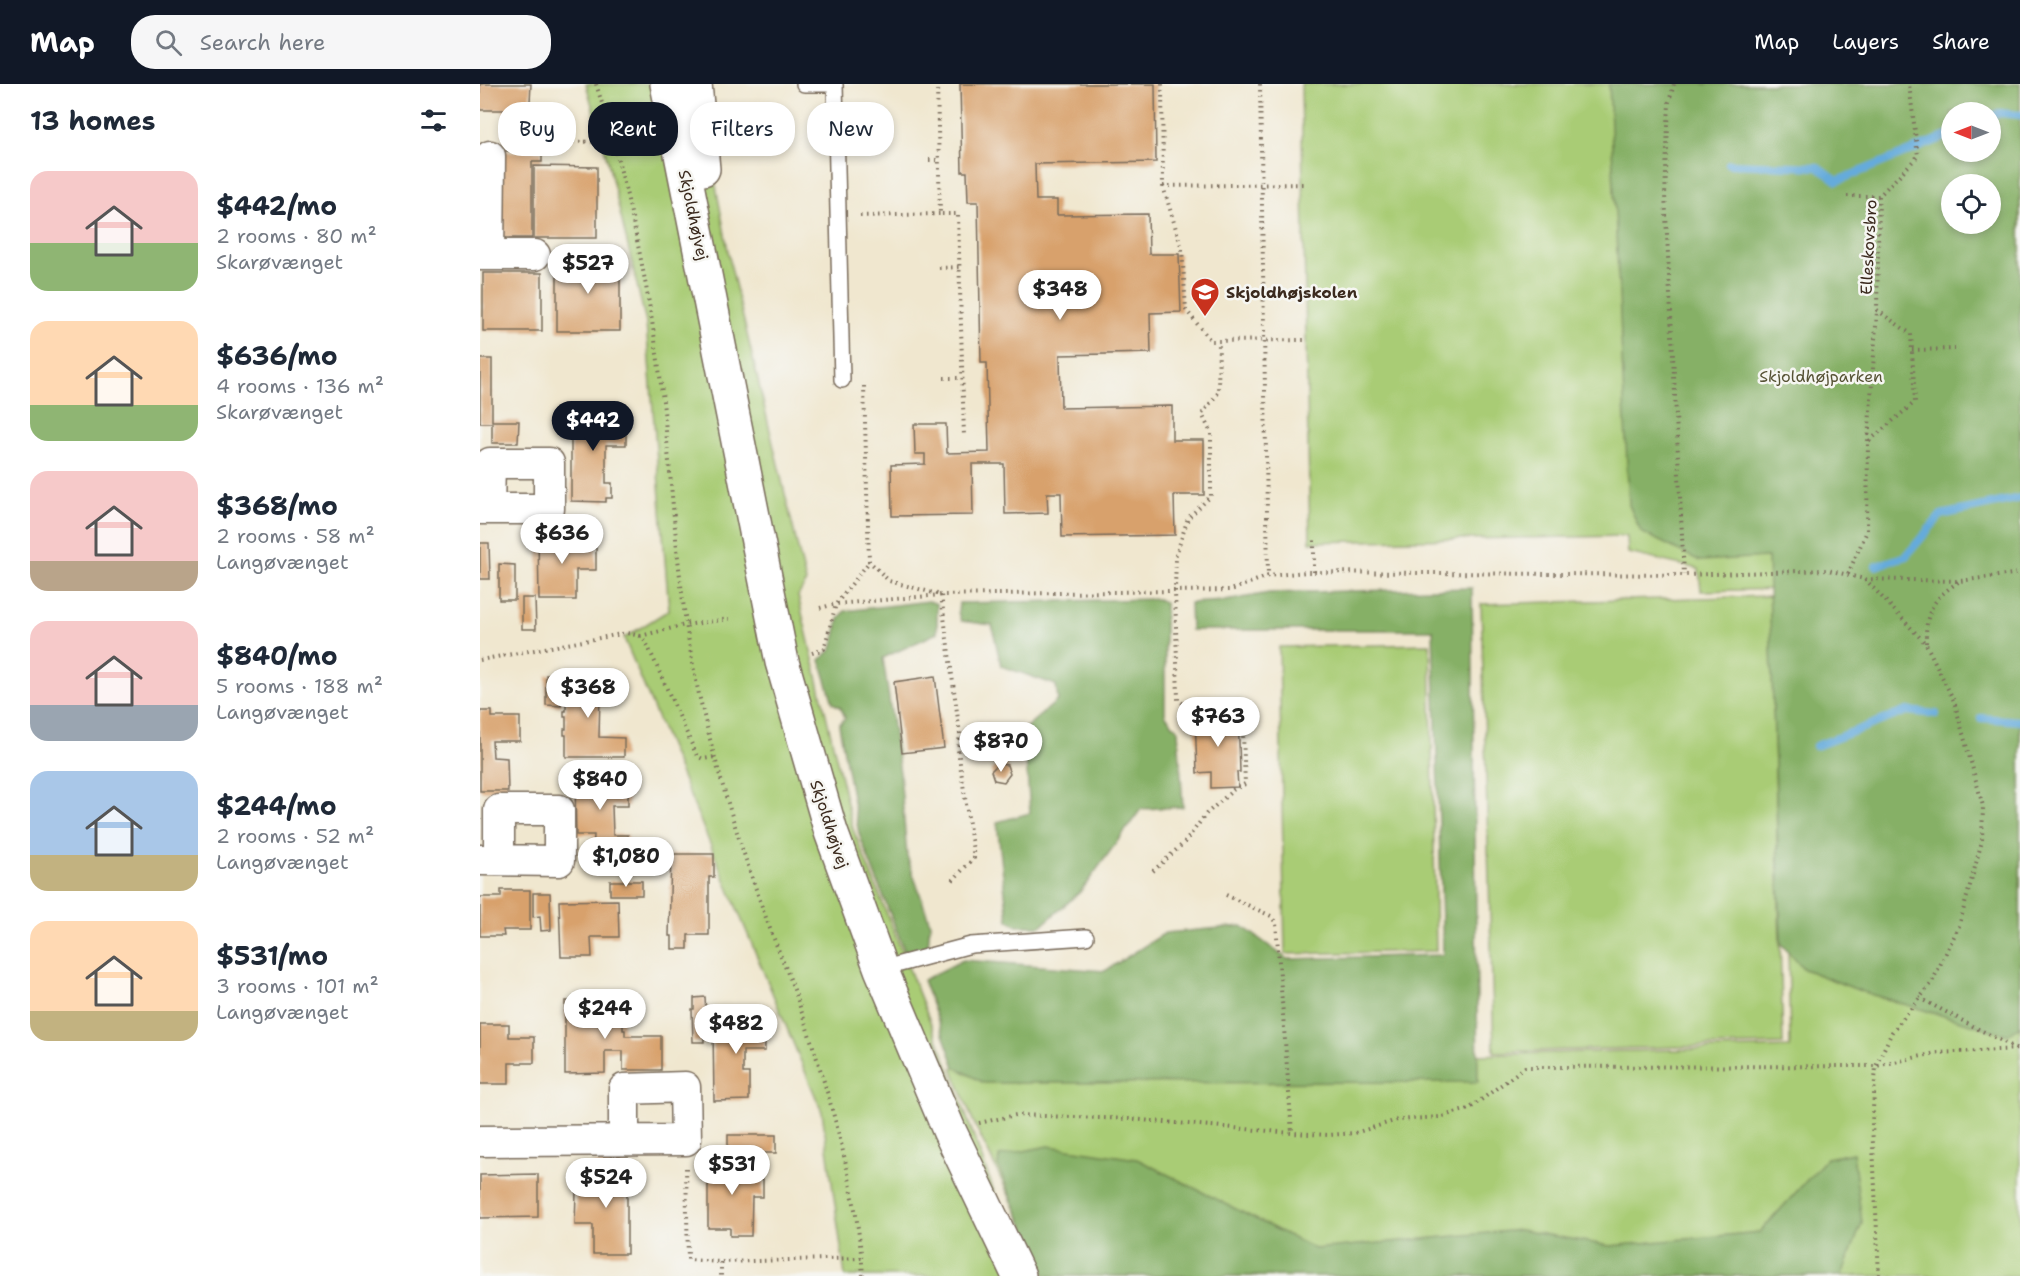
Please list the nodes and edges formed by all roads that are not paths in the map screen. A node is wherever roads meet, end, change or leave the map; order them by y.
1 (667, 84) edge
2 (695, 84) edge
3 (804, 84) edge
4 (496, 148) road end
5 (485, 255) edge
6 (535, 255) dead end
7 (721, 347) junction
8 (842, 380) dead end
9 (1086, 937) dead end
10 (881, 969) junction
11 (624, 1140) junction
12 (480, 1141) edge
13 (1019, 1276) edge

1 - 7 street, Skjoldhøjvej
2 - 7 street, Skjoldhøjvej
3 - 8 lane
4 - 5 street
5 - 6 street
7 - 10 street, Skjoldhøjvej
9 - 10 lane
10 - 13 street, Skjoldhøjvej
11 - 11 street
11 - 12 street

